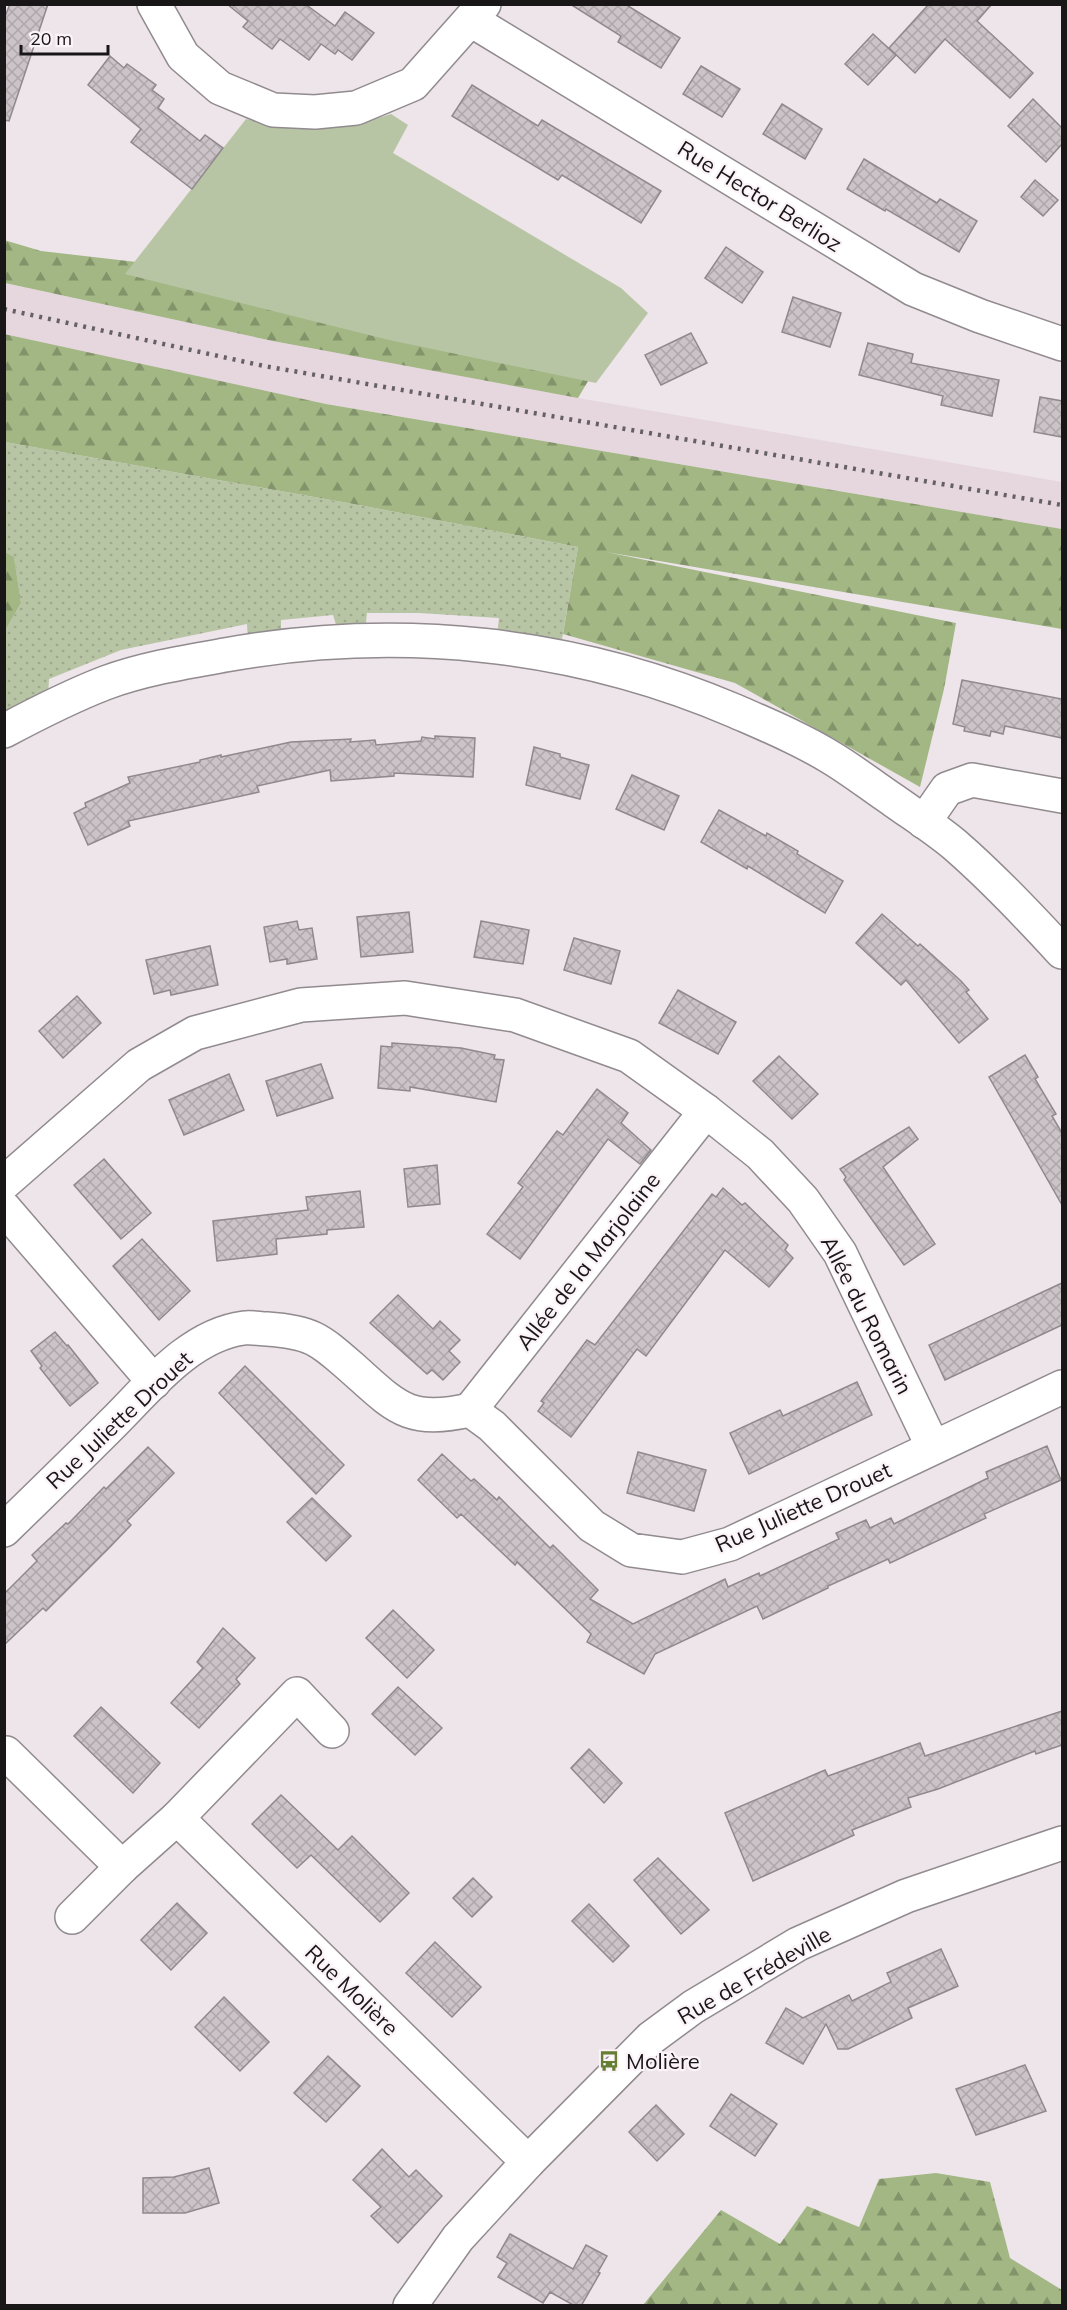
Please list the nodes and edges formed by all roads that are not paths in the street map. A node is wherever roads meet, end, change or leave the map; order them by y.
1 (154, 4) edge
2 (478, 12) edge
3 (1062, 344) edge
4 (4, 731) edge
5 (1062, 796) edge
6 (924, 822) junction
7 (1062, 952) edge
8 (706, 1112) junction
9 (4, 1183) edge
10 (4, 1208) edge
11 (154, 1382) junction
12 (1062, 1387) edge
13 (470, 1410) junction
14 (933, 1447) junction
15 (4, 1530) edge
16 (332, 1731) dead end
17 (6, 1753) dead end
18 (177, 1818) junction
19 (1062, 1843) edge
20 (122, 1867) junction
21 (72, 1917) dead end
22 (528, 2162) junction
23 (410, 2306) edge

1 - 2 street
2 - 3 street, Rue Hector Berlioz
4 - 6 street
5 - 6 street
6 - 7 street
8 - 9 street, Allée du Romarin
8 - 13 street, Allée de la Marjolaine
8 - 14 street, Allée du Romarin
10 - 11 street
11 - 13 street, Rue Juliette Drouet
11 - 15 street, Rue Juliette Drouet
12 - 14 street, Rue Juliette Drouet
13 - 14 street, Rue Juliette Drouet
16 - 18 street
17 - 20 street
18 - 20 street
18 - 22 street, Rue Molière
19 - 22 street, Rue de Frédeville
20 - 21 street
22 - 23 street, Rue de Frédeville

